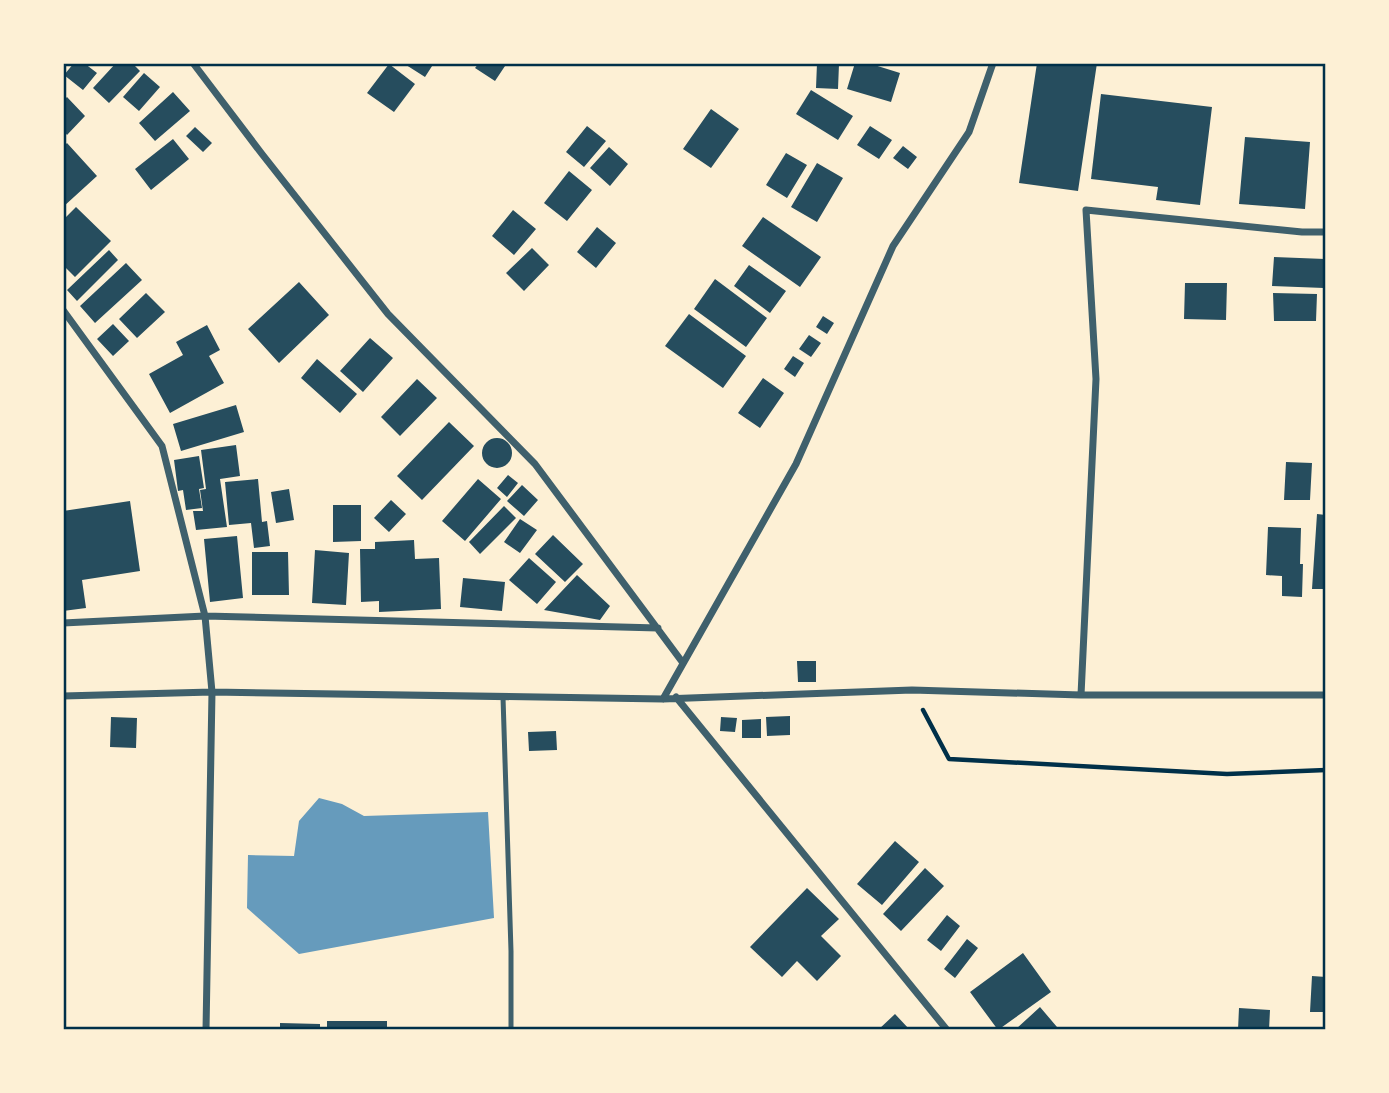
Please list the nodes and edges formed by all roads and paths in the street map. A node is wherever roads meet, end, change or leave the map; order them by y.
1 (193, 63) edge
2 (993, 63) edge
3 (1326, 232) edge
4 (63, 310) edge
5 (205, 616) junction
6 (63, 623) edge
7 (658, 628) junction
8 (683, 663) junction
9 (912, 690) junction
10 (212, 692) junction
11 (1081, 695) junction
12 (1326, 695) edge
13 (63, 696) edge
14 (503, 697) junction
15 (676, 697) junction
16 (663, 699) junction
17 (1326, 771) edge
18 (206, 1030) edge
19 (511, 1030) edge
20 (947, 1030) edge

1 - 7 street
2 - 8 street
3 - 11 street
4 - 5 street
5 - 6 street
5 - 7 street
5 - 10 street
7 - 8 street
8 - 16 street
9 - 11 street
9 - 15 street
9 - 17 path
10 - 13 street
10 - 14 street
10 - 18 street
11 - 12 street
14 - 16 street
14 - 19 lane
15 - 16 street
15 - 20 street

